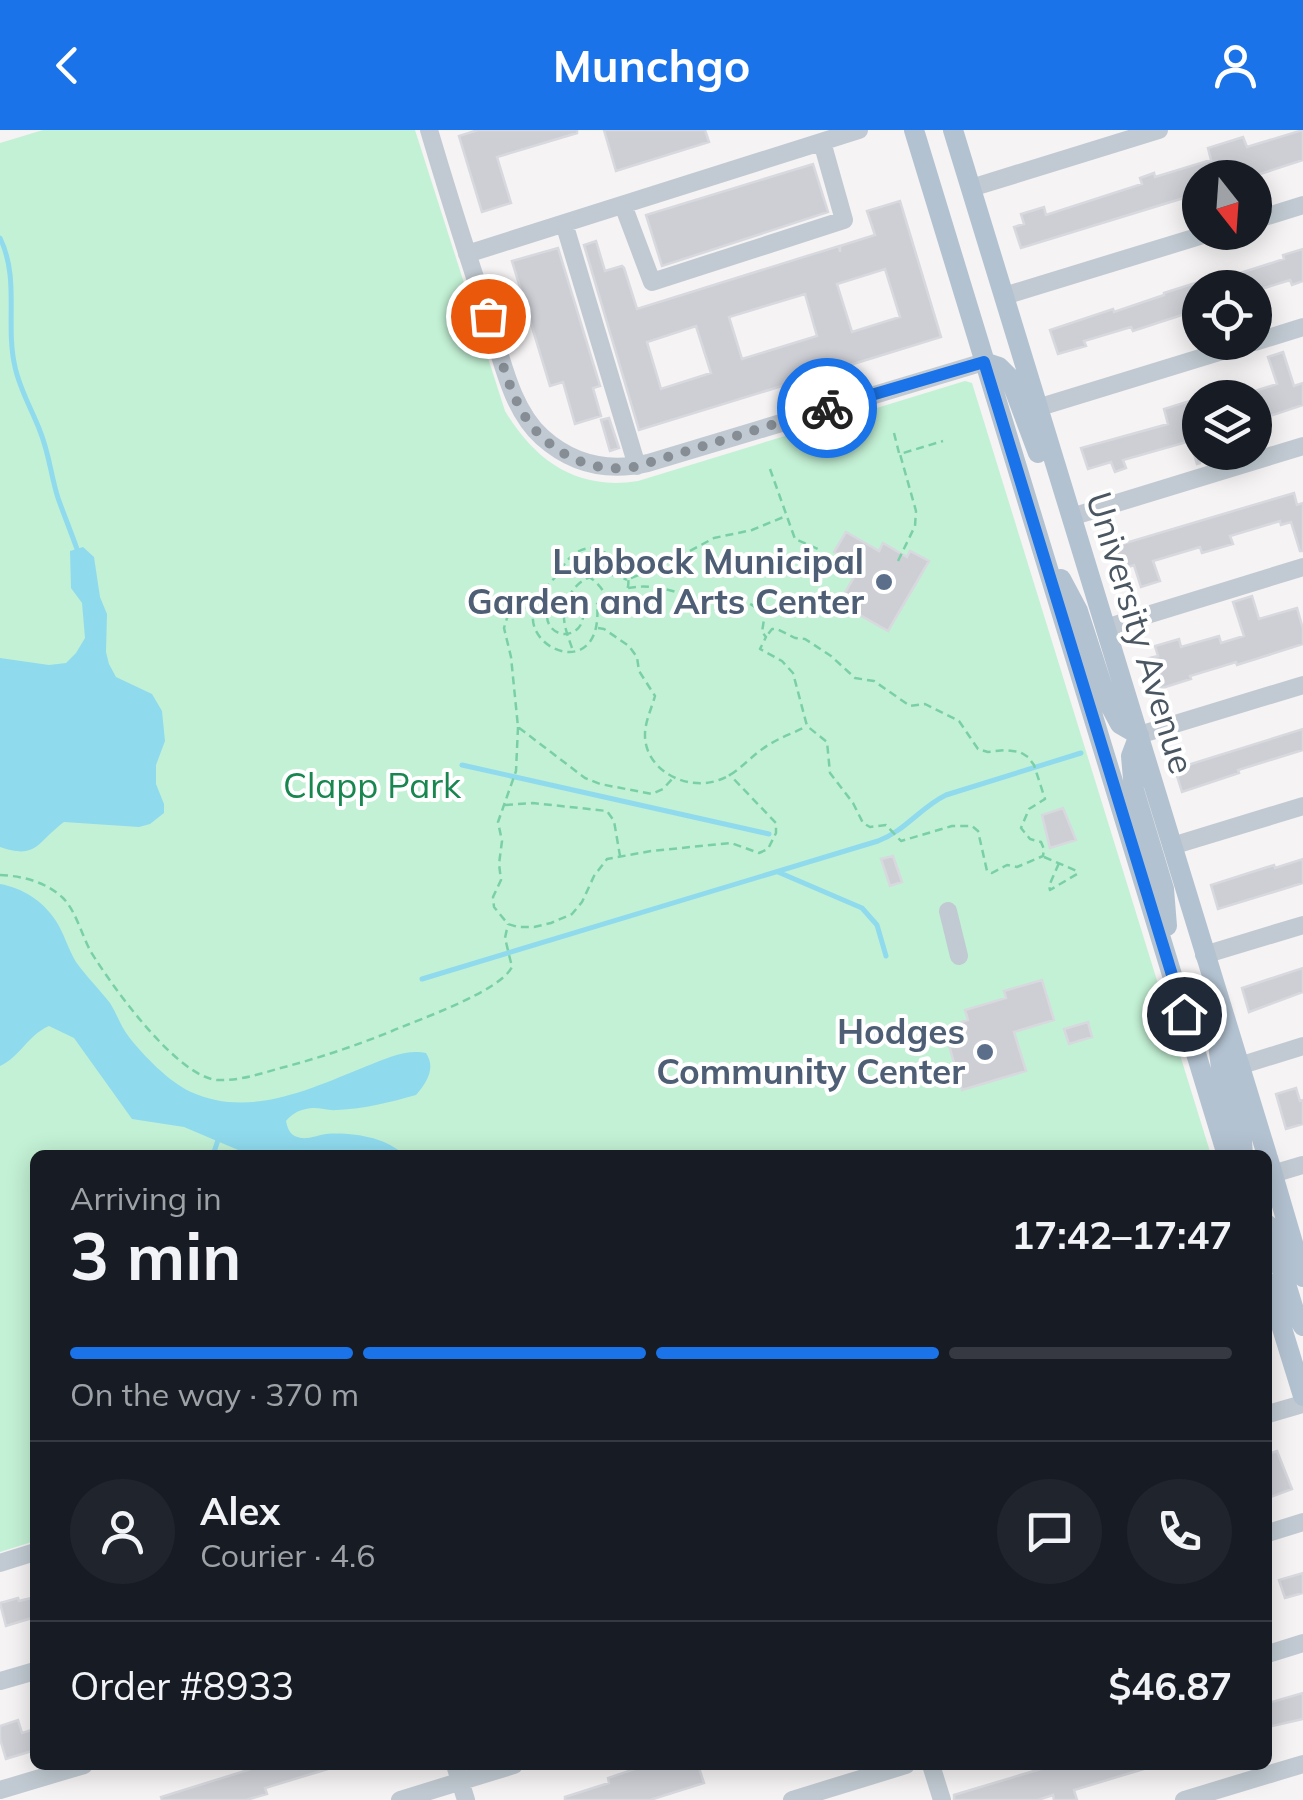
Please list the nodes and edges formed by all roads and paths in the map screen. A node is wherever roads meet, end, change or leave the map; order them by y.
1 (429, 130) edge
2 (859, 130) edge
3 (914, 130) edge
4 (953, 130) edge
5 (1159, 130) edge
6 (822, 142) junction
7 (970, 188) junction
8 (623, 205) junction
9 (1303, 205) edge
10 (1272, 215) edge
11 (564, 223) junction
12 (1182, 241) edge
13 (467, 254) junction
14 (1004, 296) junction
15 (1303, 327) edge
16 (1272, 336) edge
17 (1194, 360) edge
18 (984, 362) junction
19 (1037, 408) junction
20 (894, 433) dead end
21 (943, 441) dead end
22 (1303, 446) edge
23 (900, 454) junction
24 (643, 464) junction
25 (770, 469) dead end
26 (786, 516) junction
27 (1071, 517) junction
28 (1036, 528) junction
29 (826, 558) dead end
30 (898, 561) dead end
31 (1303, 567) edge
32 (559, 572) junction
33 (590, 577) junction
34 (629, 580) junction
35 (628, 588) junction
36 (570, 598) junction
37 (607, 600) junction
38 (533, 610) junction
39 (598, 628) junction
40 (1106, 628) junction
41 (568, 634) junction
42 (766, 637) junction
43 (572, 651) junction
44 (1303, 684) edge
45 (807, 726) junction
46 (518, 728) junction
47 (1139, 735) junction
48 (729, 774) junction
49 (673, 778) junction
50 (505, 806) junction
51 (1303, 806) edge
52 (1172, 846) junction
53 (1043, 856) junction
54 (620, 858) junction
55 (1059, 863) junction
56 (0, 874) edge
57 (948, 911) dead end
58 (508, 924) junction
59 (1303, 925) edge
60 (959, 956) dead end
61 (1205, 960) junction
62 (1170, 966) junction
63 (1303, 1046) edge
64 (1239, 1066) junction
65 (1225, 1150) edge
66 (1243, 1150) edge
67 (1265, 1150) edge
68 (1272, 1162) edge
69 (1303, 1164) edge
70 (1272, 1172) edge
71 (1272, 1238) edge
72 (1303, 1278) edge
73 (1272, 1301) edge
74 (1303, 1326) edge
75 (1303, 1400) edge
76 (1272, 1412) edge
77 (1303, 1522) edge
78 (1272, 1532) edge
79 (30, 1554) edge
80 (0, 1563) edge
81 (1303, 1644) edge
82 (1272, 1653) edge
83 (30, 1672) edge
84 (0, 1681) edge
85 (1303, 1764) edge
86 (67, 1770) edge
87 (498, 1770) edge
88 (890, 1770) edge
89 (933, 1770) edge
90 (460, 1782) edge
91 (0, 1790) edge
92 (400, 1800) edge
93 (792, 1800) edge
94 (942, 1800) edge
95 (1184, 1800) edge

1 - 13 street
2 - 6 street
3 - 18 main road, University Avenue
4 - 7 main road, University Avenue
5 - 7 street
6 - 8 street
6 - 8 street
7 - 14 main road, University Avenue
8 - 11 street
9 - 10 street
11 - 13 street
11 - 24 street
12 - 14 street
13 - 24 street
14 - 19 main road, University Avenue
15 - 16 street
17 - 19 street
18 - 24 street
18 - 27 main road
18 - 28 main road, University Avenue
19 - 27 main road, University Avenue
20 - 23 path
21 - 23 path
22 - 27 street
23 - 30 path
25 - 26 path
26 - 29 path
26 - 34 path
27 - 40 main road, University Avenue
28 - 47 main road
28 - 62 main road, University Avenue
31 - 40 street
32 - 33 path
32 - 34 path
32 - 38 path
33 - 34 path
33 - 36 path
33 - 37 path
34 - 35 path
35 - 37 path
35 - 42 path
36 - 41 path
36 - 41 path
36 - 41 path
37 - 39 path
38 - 43 path
38 - 46 path
39 - 43 path
39 - 49 path
40 - 47 main road, University Avenue
41 - 43 path
42 - 45 path
42 - 53 path
44 - 47 street
45 - 48 path
45 - 53 path
46 - 49 path
46 - 50 path
47 - 52 main road, University Avenue
47 - 62 main road
48 - 49 path
48 - 54 path
50 - 54 path
50 - 58 path
51 - 52 street
52 - 61 main road, University Avenue
53 - 55 path
54 - 58 path
55 - 55 path
56 - 58 path
57 - 60 street
59 - 61 street
61 - 64 main road, University Avenue
61 - 66 main road
62 - 65 main road, University Avenue
63 - 64 street
64 - 67 main road, University Avenue
68 - 69 street
70 - 72 main road, University Avenue
71 - 74 main road
73 - 75 main road
75 - 76 street
77 - 78 street
79 - 80 street
81 - 82 street
83 - 84 street
85 - 95 street
86 - 91 street
87 - 90 street
88 - 93 street
89 - 94 street
90 - 92 street

